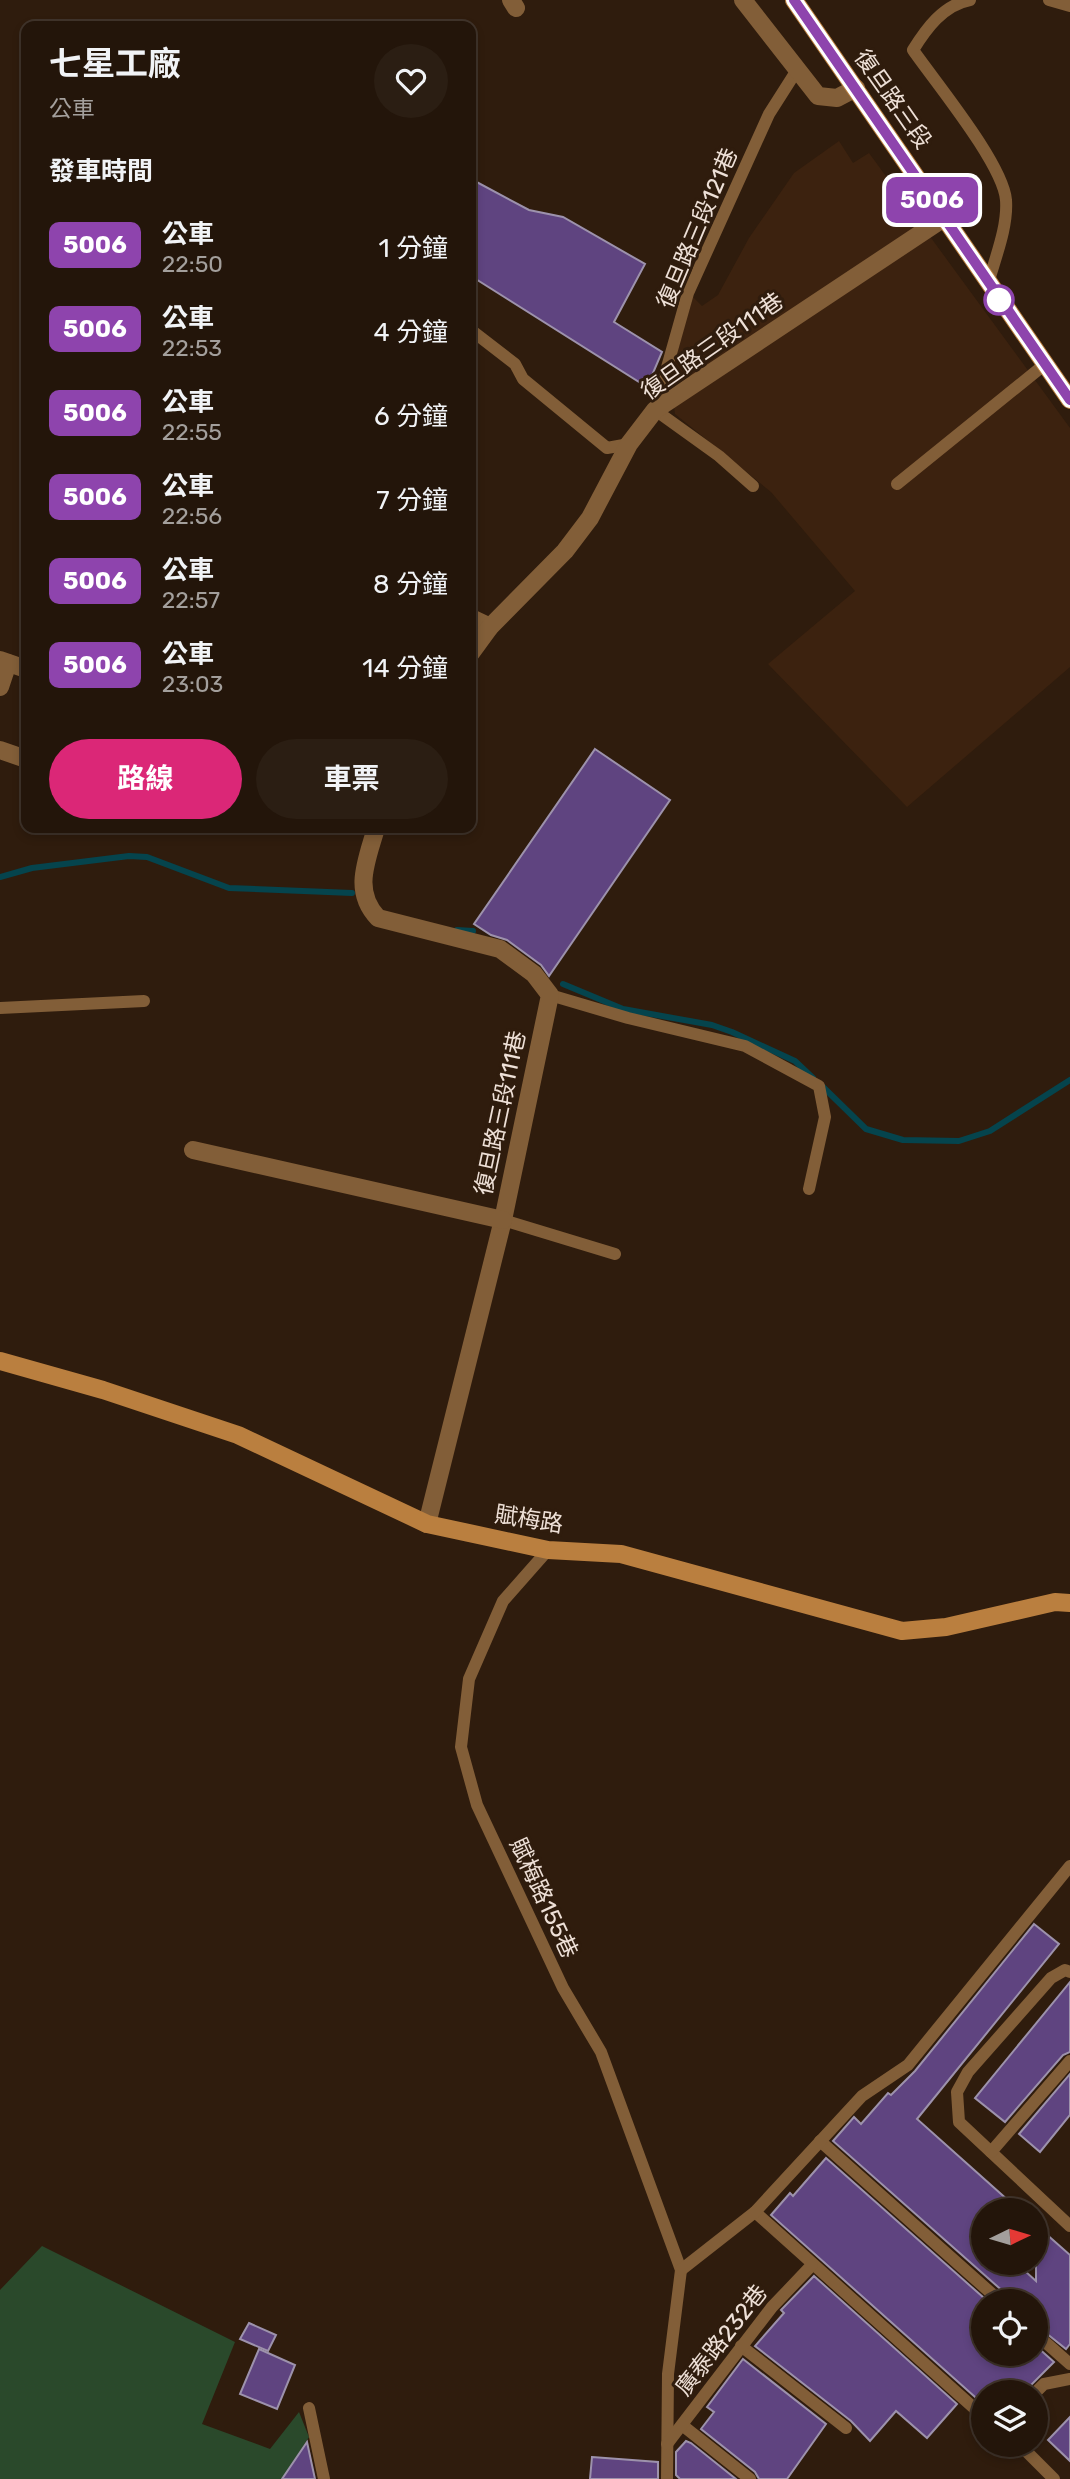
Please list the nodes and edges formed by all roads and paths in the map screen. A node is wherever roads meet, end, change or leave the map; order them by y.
1 (743, 0) edge
2 (794, 0) edge
3 (970, 0) edge
4 (1049, 0) edge
5 (1070, 6) edge
6 (797, 70) junction
7 (856, 88) junction
8 (944, 218) junction
9 (988, 284) junction
10 (476, 334) edge
11 (1044, 365) junction
12 (1070, 400) edge
13 (655, 411) junction
14 (629, 444) junction
15 (897, 484) dead end
16 (753, 486) dead end
17 (476, 620) edge
18 (490, 627) junction
19 (476, 646) edge
20 (4, 661) edge
21 (21, 667) edge
22 (0, 687) edge
23 (0, 750) edge
24 (21, 757) edge
25 (375, 833) edge
26 (550, 995) junction
27 (144, 1001) dead end
28 (0, 1008) edge
29 (193, 1150) dead end
30 (809, 1189) dead end
31 (503, 1220) junction
32 (615, 1254) dead end
33 (0, 1361) edge
34 (427, 1524) junction
35 (548, 1550) junction
36 (1070, 1603) edge
37 (1070, 1866) edge
38 (1070, 1972) edge
39 (1070, 2061) edge
40 (820, 2141) junction
41 (991, 2152) junction
42 (755, 2212) junction
43 (1070, 2226) edge
44 (812, 2265) junction
45 (681, 2270) junction
46 (986, 2289) edge
47 (1048, 2345) edge
48 (741, 2346) junction
49 (1070, 2364) edge
50 (1070, 2379) edge
51 (1048, 2383) edge
52 (971, 2406) edge
53 (309, 2408) dead end
54 (682, 2425) junction
55 (846, 2428) dead end
56 (667, 2444) junction
57 (1032, 2457) edge
58 (324, 2479) edge
59 (667, 2479) edge
60 (750, 2479) edge
61 (1054, 2479) edge

1 - 6 street
2 - 7 street, 復旦路三段
3 - 9 lane
4 - 5 lane
6 - 7 street
6 - 13 lane, 復旦路三段121巷
7 - 8 street, 復旦路三段
8 - 9 street, 復旦路三段
8 - 13 street, 復旦路三段111巷
9 - 11 street, 復旦路三段
10 - 14 lane
11 - 12 street, 復旦路三段
11 - 15 lane
13 - 14 street, 復旦路三段111巷
13 - 16 lane
14 - 18 street, 復旦路三段111巷
17 - 18 street
18 - 19 street, 復旦路三段111巷
20 - 21 street
20 - 22 street
23 - 24 street
25 - 26 street
26 - 30 lane
26 - 31 street, 復旦路三段111巷
27 - 28 lane
29 - 31 street
31 - 32 lane
31 - 34 street, 復旦路三段111巷
33 - 34 street, 賦梅路
34 - 35 street, 賦梅路
35 - 36 street, 賦梅路
35 - 45 lane, 賦梅路155巷
37 - 40 lane
38 - 41 lane
39 - 41 lane
40 - 42 lane
40 - 46 lane
41 - 43 lane
42 - 44 lane
42 - 45 lane
44 - 48 lane, 廣泰路232巷
44 - 52 lane
45 - 56 lane
47 - 49 lane
48 - 54 lane, 廣泰路232巷
48 - 55 lane
50 - 51 lane
53 - 58 lane
54 - 56 lane, 廣泰路232巷
54 - 60 lane
56 - 59 lane
57 - 61 lane

